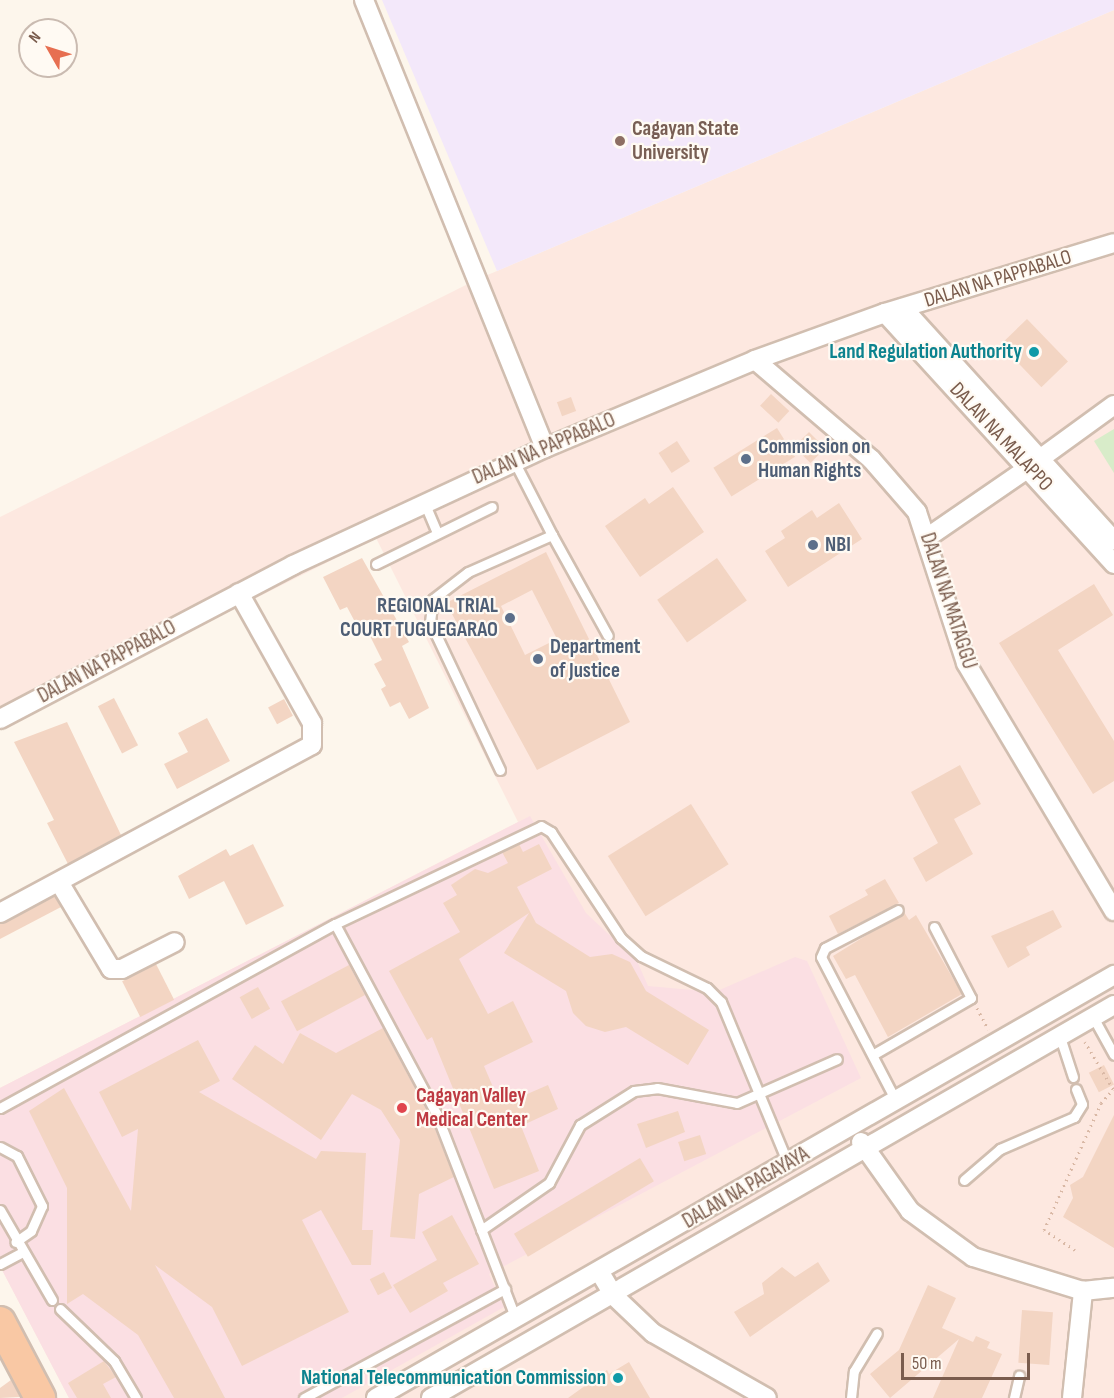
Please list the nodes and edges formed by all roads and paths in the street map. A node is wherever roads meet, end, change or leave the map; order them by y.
1 (364, 0) edge
2 (1114, 243) edge
3 (903, 308) junction
4 (885, 313) junction
5 (755, 360) junction
6 (1114, 405) edge
7 (545, 448) junction
8 (514, 461) junction
9 (1036, 462) junction
10 (424, 502) junction
11 (492, 507) dead end
12 (437, 532) junction
13 (552, 535) junction
14 (928, 537) junction
15 (1114, 541) edge
16 (376, 564) dead end
17 (1114, 564) edge
18 (239, 593) junction
19 (608, 636) dead end
20 (0, 719) edge
21 (500, 770) dead end
22 (60, 882) junction
23 (898, 910) dead end
24 (1114, 911) edge
25 (0, 913) edge
26 (335, 924) junction
27 (934, 927) dead end
28 (175, 942) dead end
29 (1114, 975) edge
30 (971, 998) junction
31 (1114, 1005) edge
32 (1093, 1017) junction
33 (1077, 1027) junction
34 (1060, 1038) junction
35 (996, 1043) junction
36 (874, 1054) junction
37 (1114, 1055) edge
38 (837, 1059) dead end
39 (1073, 1077) dead end
40 (1076, 1089) dead end
41 (759, 1093) junction
42 (896, 1101) junction
43 (0, 1108) edge
44 (855, 1126) junction
45 (0, 1147) edge
46 (864, 1151) junction
47 (788, 1164) junction
48 (964, 1180) dead end
49 (0, 1210) edge
50 (481, 1230) junction
51 (15, 1242) junction
52 (1075, 1250) dead end
53 (21, 1253) junction
54 (0, 1264) edge
55 (599, 1271) junction
56 (1114, 1288) edge
57 (505, 1289) junction
58 (1083, 1291) junction
59 (614, 1296) junction
60 (52, 1300) dead end
61 (60, 1309) dead end
62 (516, 1318) junction
63 (0, 1322) edge
64 (876, 1333) dead end
65 (1019, 1376) dead end
66 (33, 1395) edge
67 (136, 1398) edge
68 (304, 1398) edge
69 (376, 1398) edge
70 (431, 1398) edge
71 (767, 1398) edge
72 (851, 1398) edge
73 (1014, 1398) edge
74 (1072, 1398) edge

1 - 7 street
2 - 3 street, DALAN NA PAPPABALO
3 - 4 street, DALAN NA PAPPABALO
3 - 9 street, DALAN NA MALAPPO
4 - 5 street, DALAN NA PAPPABALO
4 - 9 street, DALAN NA MALAPPO
5 - 7 street, DALAN NA PAPPABALO
5 - 14 street, DALAN NA MATAGGU
6 - 9 street
7 - 8 street, DALAN NA PAPPABALO
8 - 10 street, DALAN NA PAPPABALO
8 - 13 lane
9 - 14 street
9 - 15 street, DALAN NA MALAPPO
9 - 17 street, DALAN NA MALAPPO
10 - 12 lane
10 - 18 street, DALAN NA PAPPABALO
11 - 12 lane
12 - 16 lane
13 - 19 lane
13 - 21 lane
14 - 24 street, DALAN NA MATAGGU
18 - 20 street, DALAN NA PAPPABALO
18 - 22 street
22 - 25 street
22 - 28 street
23 - 36 lane
26 - 41 lane
26 - 43 lane
26 - 50 lane
27 - 30 lane
29 - 35 street, DALAN NA PAGAYAYA
30 - 35 path
30 - 36 lane
31 - 32 street, DALAN NA PAGAYAYA
32 - 33 street, DALAN NA PAGAYAYA
32 - 37 lane
33 - 34 street, DALAN NA PAGAYAYA
33 - 52 path
34 - 39 lane
34 - 46 street, DALAN NA PAGAYAYA
35 - 42 street, DALAN NA PAGAYAYA
36 - 42 lane
38 - 41 lane
40 - 48 lane
41 - 47 lane
41 - 50 lane
42 - 44 street, DALAN NA PAGAYAYA
44 - 46 street
44 - 47 street, DALAN NA PAGAYAYA
45 - 51 lane
46 - 58 street
46 - 59 street, DALAN NA PAGAYAYA
47 - 55 street, DALAN NA PAGAYAYA
49 - 51 lane
50 - 57 lane
51 - 53 lane
53 - 54 lane
53 - 60 lane
55 - 59 street
55 - 62 street, DALAN NA PAGAYAYA
56 - 58 street
57 - 62 lane
57 - 68 lane
58 - 74 street
59 - 70 street, DALAN NA PAGAYAYA
59 - 71 street
61 - 67 lane
62 - 69 street, DALAN NA PAGAYAYA
63 - 66 highway
64 - 72 lane
65 - 73 lane

